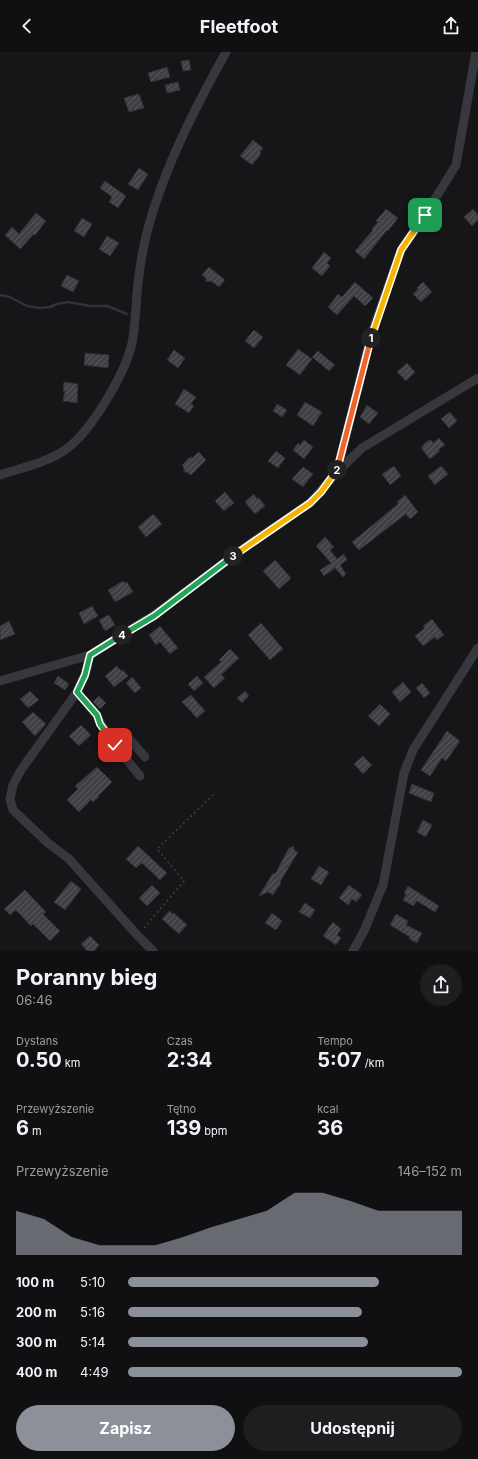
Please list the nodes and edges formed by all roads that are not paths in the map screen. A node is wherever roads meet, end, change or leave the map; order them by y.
1 (226, 52) edge
2 (476, 52) edge
3 (478, 378) edge
4 (336, 473) junction
5 (0, 474) edge
6 (478, 648) edge
7 (90, 655) junction
8 (0, 681) edge
9 (77, 692) junction
10 (130, 739) dead end
11 (145, 757) dead end
12 (140, 776) dead end
13 (153, 951) edge
14 (353, 951) edge

1 - 5 street
2 - 4 street
3 - 4 street
4 - 7 street
6 - 14 street
7 - 8 street
7 - 9 street
9 - 12 street
9 - 13 street
10 - 11 street

